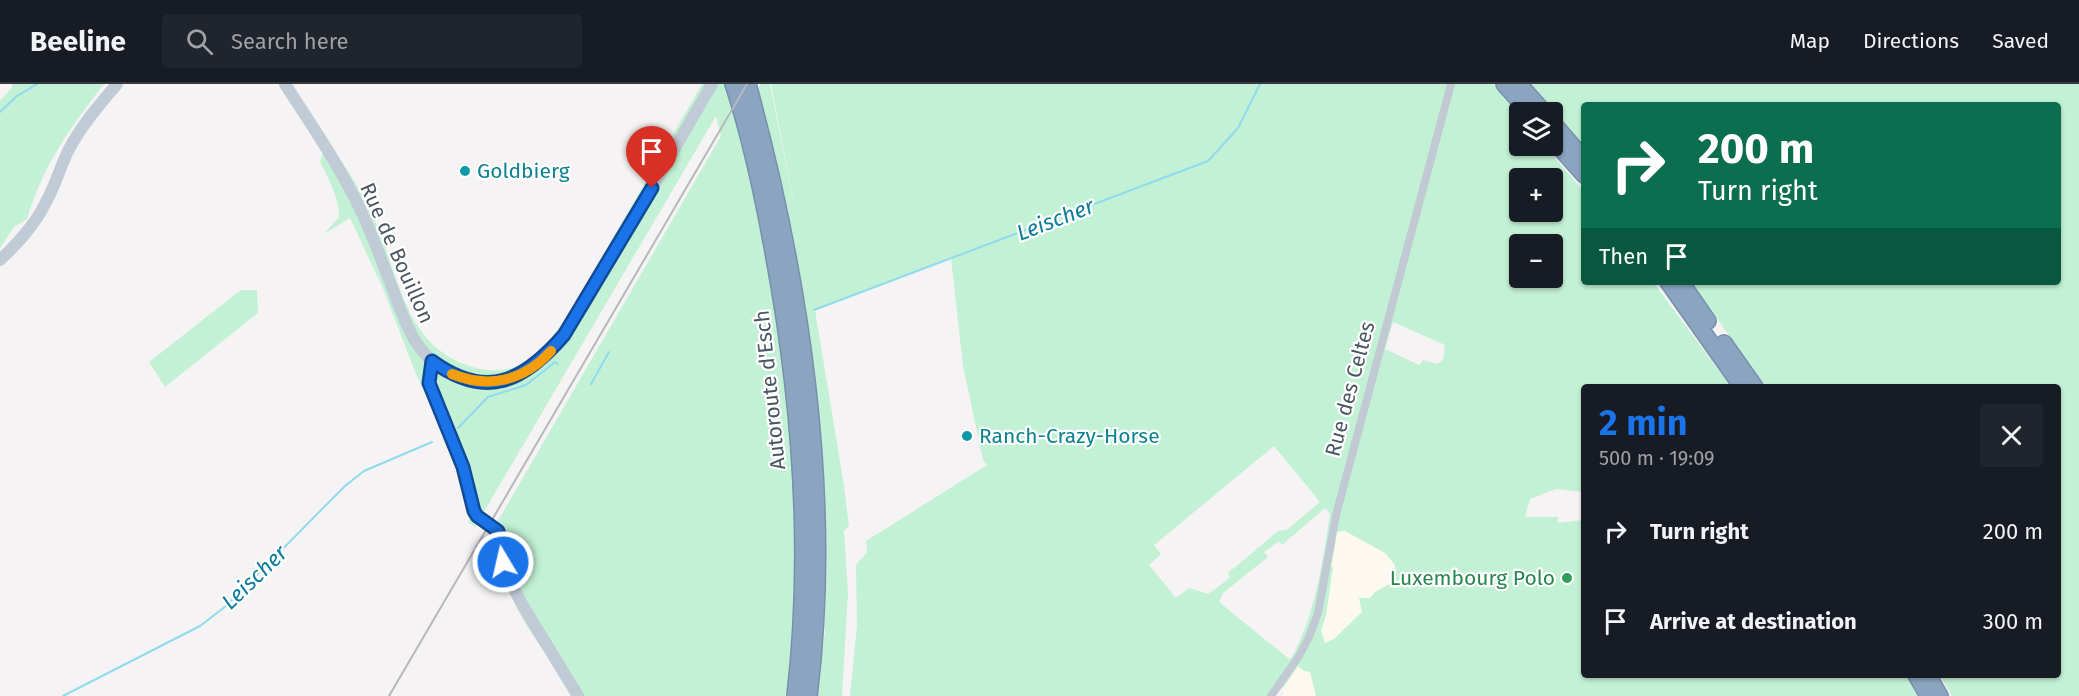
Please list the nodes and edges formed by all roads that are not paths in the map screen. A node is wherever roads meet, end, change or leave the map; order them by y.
1 (117, 84) edge
2 (285, 84) edge
3 (712, 84) edge
4 (733, 84) edge
5 (748, 84) edge
6 (1451, 84) edge
7 (1504, 84) edge
8 (1519, 84) edge
9 (1520, 102) edge
10 (1535, 102) edge
11 (1563, 135) edge
12 (1563, 151) edge
13 (1581, 156) edge
14 (1581, 172) edge
15 (0, 260) edge
16 (1670, 285) edge
17 (1683, 285) edge
18 (432, 361) junction
19 (1740, 384) edge
20 (1753, 384) edge
21 (1918, 678) edge
22 (1930, 678) edge
23 (578, 696) edge
24 (795, 696) edge
25 (809, 696) edge
26 (1271, 696) edge
27 (1928, 696) edge
28 (1940, 696) edge

1 - 15 main road
2 - 18 main road, Rue de Bouillon
3 - 18 main road
4 - 24 highway, Autoroute d'Esch
5 - 25 highway, Autoroute d'Esch
6 - 26 street, Rue des Celtes
7 - 9 highway
8 - 10 highway
11 - 13 highway
12 - 14 highway
16 - 19 highway
17 - 20 highway
18 - 23 main road
21 - 27 highway
22 - 28 highway

